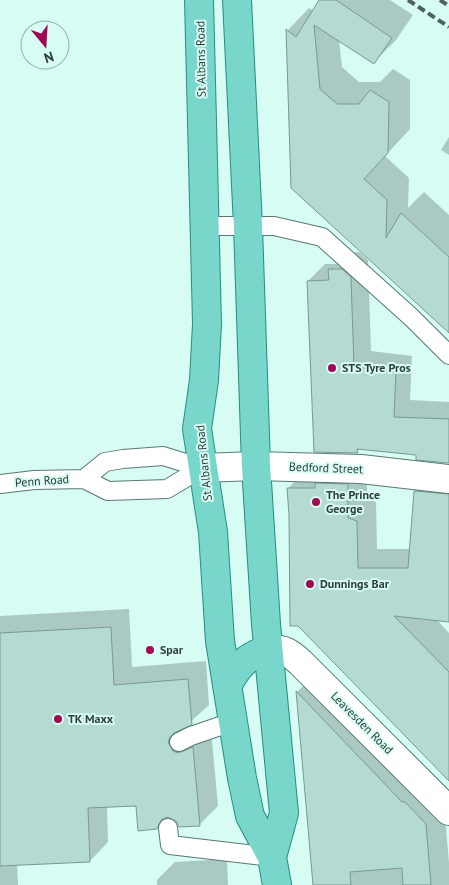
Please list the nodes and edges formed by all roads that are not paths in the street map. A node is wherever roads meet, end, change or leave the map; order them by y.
1 (199, 0) edge
2 (237, 0) edge
3 (204, 226) junction
4 (248, 226) junction
5 (449, 355) edge
6 (256, 466) junction
7 (202, 468) junction
8 (84, 479) junction
9 (449, 479) edge
10 (0, 484) edge
11 (268, 649) junction
12 (227, 686) junction
13 (232, 722) junction
14 (179, 742) dead end
15 (449, 810) edge
16 (168, 828) dead end
17 (272, 857) junction
18 (277, 885) edge

1 - 3 main road, St Albans Road
2 - 4 main road, St Albans Road
3 - 4 lane
3 - 7 main road, St Albans Road
4 - 5 lane
4 - 6 main road, St Albans Road
6 - 7 street, Bedford Street
6 - 9 street, Bedford Street
6 - 11 main road, St Albans Road
7 - 8 lane, Penn Road
7 - 8 lane, Penn Road
7 - 12 main road, St Albans Road
8 - 10 lane, Penn Road
11 - 12 main road
11 - 15 street, Leavesden Road
11 - 17 main road, St Albans Road
12 - 13 main road, St Albans Road
13 - 14 lane
13 - 17 main road, St Albans Road
16 - 17 lane
17 - 18 main road, St Albans Road

